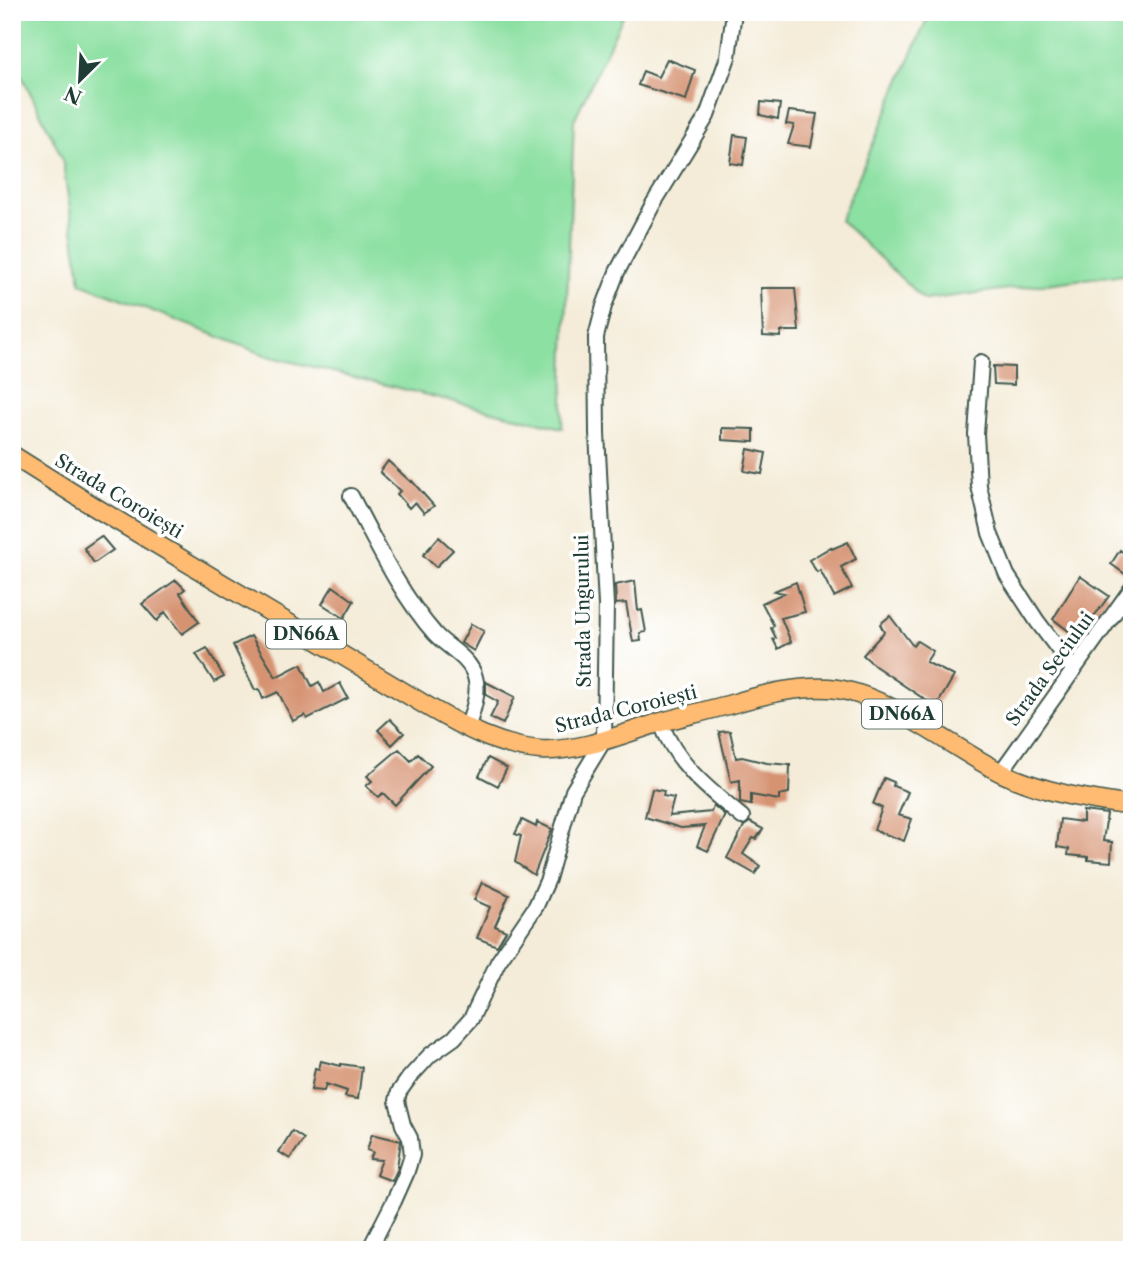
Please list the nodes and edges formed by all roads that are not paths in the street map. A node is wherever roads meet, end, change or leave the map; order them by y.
1 (734, 12) edge
2 (981, 362) dead end
3 (12, 455) edge
4 (351, 496) dead end
5 (1132, 588) edge
6 (1074, 670) junction
7 (661, 723) junction
8 (467, 729) junction
9 (611, 738) junction
10 (1001, 772) junction
11 (1132, 806) edge
12 (742, 817) dead end
13 (369, 1250) edge

1 - 9 street, Strada Ungurului
2 - 6 street
3 - 8 main road, Strada Coroiești / DN66A
4 - 8 street
5 - 6 street, Strada Seciului
6 - 10 street, Strada Seciului
7 - 9 main road, Strada Coroiești / DN66A
7 - 10 main road, Strada Coroiești / DN66A
7 - 12 street
8 - 9 main road, Strada Coroiești / DN66A
9 - 13 street
10 - 11 main road, Strada Coroiești / DN66A

